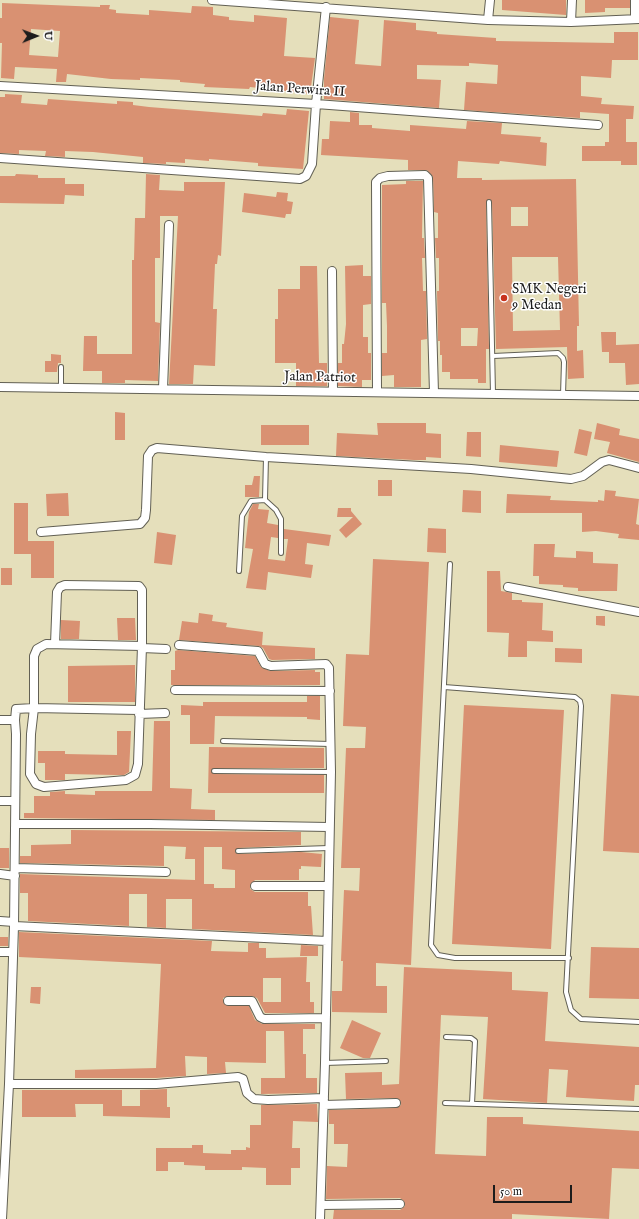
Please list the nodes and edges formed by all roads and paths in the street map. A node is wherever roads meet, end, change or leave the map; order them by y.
1 (212, 0) edge
2 (490, 0) edge
3 (572, 0) edge
4 (635, 0) edge
5 (235, 1) edge
6 (309, 3) edge
7 (326, 8) junction
8 (637, 19) edge
9 (488, 20) junction
10 (571, 22) junction
11 (0, 86) edge
12 (316, 104) junction
13 (598, 125) dead end
14 (0, 158) edge
15 (489, 202) dead end
16 (169, 225) dead end
17 (332, 271) dead end
18 (493, 356) junction
19 (61, 367) dead end
20 (0, 387) edge
21 (61, 388) junction
22 (163, 389) junction
23 (333, 392) junction
24 (377, 392) junction
25 (434, 393) junction
26 (493, 394) junction
27 (563, 395) junction
28 (639, 396) edge
29 (266, 457) junction
30 (639, 468) edge
31 (265, 500) junction
32 (41, 532) dead end
33 (281, 553) dead end
34 (450, 564) dead end
35 (239, 571) dead end
36 (508, 587) dead end
37 (639, 612) edge
38 (56, 644) junction
39 (180, 645) dead end
40 (142, 647) junction
41 (166, 649) dead end
42 (444, 687) junction
43 (175, 690) dead end
44 (330, 691) junction
45 (34, 708) junction
46 (139, 712) junction
47 (165, 713) dead end
48 (0, 720) edge
49 (15, 720) junction
50 (223, 741) dead end
51 (331, 744) junction
52 (214, 771) dead end
53 (331, 772) junction
54 (0, 801) edge
55 (15, 801) junction
56 (15, 824) junction
57 (329, 827) junction
58 (329, 848) junction
59 (238, 851) dead end
60 (15, 872) junction
61 (166, 872) dead end
62 (0, 874) edge
63 (255, 886) dead end
64 (328, 886) junction
65 (0, 921) edge
66 (14, 924) junction
67 (327, 941) junction
68 (0, 952) edge
69 (13, 952) junction
70 (569, 958) junction
71 (228, 1001) dead end
72 (325, 1018) junction
73 (639, 1022) edge
74 (446, 1037) dead end
75 (386, 1061) dead end
76 (326, 1063) junction
77 (9, 1084) junction
78 (324, 1101) junction
79 (396, 1103) dead end
80 (445, 1103) dead end
81 (472, 1104) junction
82 (639, 1109) edge
83 (4, 1118) edge
84 (400, 1204) dead end
85 (321, 1205) junction
86 (2, 1207) edge
87 (2, 1219) edge
88 (320, 1219) edge

1 - 5 street
2 - 9 street
3 - 10 street
4 - 8 street
5 - 6 street
6 - 7 street
7 - 9 street
7 - 12 street
8 - 10 street
9 - 10 street
11 - 12 street, Jalan Perwira II
12 - 13 street, Jalan Perwira II
12 - 14 street
15 - 18 lane
16 - 22 street
17 - 23 street
18 - 26 lane
18 - 27 lane
19 - 21 lane
20 - 21 street, Jalan Patriot
21 - 22 street, Jalan Patriot
22 - 23 street, Jalan Patriot
23 - 24 street, Jalan Patriot
24 - 25 street, Jalan Patriot
24 - 25 street
25 - 26 street, Jalan Patriot
26 - 27 street, Jalan Patriot
27 - 28 street, Jalan Patriot
29 - 30 street
29 - 31 lane
29 - 32 street
31 - 33 lane
31 - 35 lane
34 - 42 lane
36 - 37 street
38 - 40 street
38 - 40 street
38 - 45 street
39 - 44 street
40 - 41 street
40 - 46 street
42 - 70 lane
42 - 70 lane
43 - 44 street
44 - 51 street
45 - 46 street
45 - 46 street
45 - 49 street
46 - 47 street
48 - 49 street
49 - 55 street
50 - 51 lane
51 - 53 street
52 - 53 lane
53 - 57 street
54 - 55 street
55 - 56 street
56 - 57 street
56 - 60 street
57 - 58 street
58 - 59 lane
58 - 64 street
60 - 61 street
60 - 62 street
60 - 66 street
63 - 64 street
64 - 67 street
65 - 66 street
66 - 67 street
66 - 69 street
67 - 72 street
68 - 69 street
69 - 77 street
70 - 73 lane
71 - 72 street
72 - 76 street
74 - 81 lane
75 - 76 lane
76 - 78 street
77 - 78 street
77 - 83 street
78 - 79 street
78 - 85 street
80 - 81 lane
81 - 82 lane
83 - 86 street
84 - 85 street
85 - 88 street
86 - 87 street

